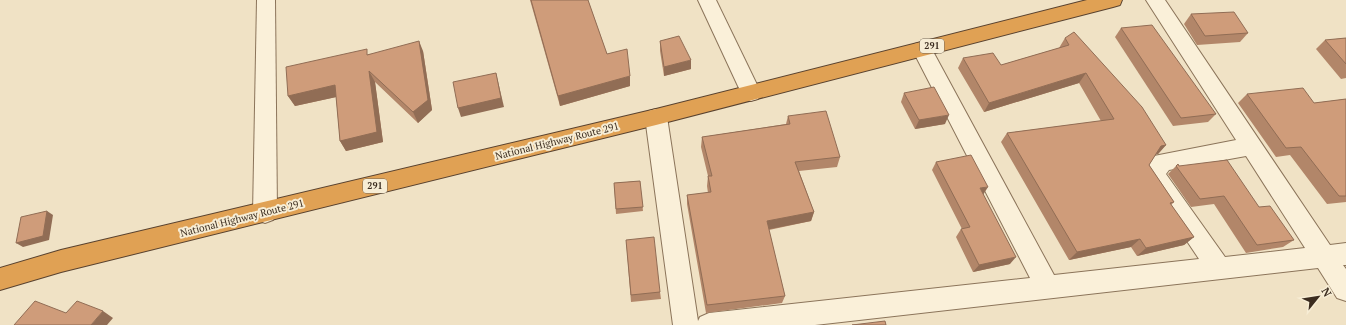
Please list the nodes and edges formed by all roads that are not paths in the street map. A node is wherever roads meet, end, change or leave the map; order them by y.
1 (266, 0) edge
2 (707, 0) edge
3 (1113, 0) edge
4 (1155, 0) edge
5 (922, 49) junction
6 (751, 93) junction
7 (656, 117) junction
8 (1252, 146) junction
9 (265, 213) junction
10 (1335, 256) edge
11 (1220, 269) junction
12 (0, 279) edge
13 (1048, 288) junction
14 (1346, 290) edge
15 (686, 325) edge
16 (709, 325) edge

1 - 9 street
2 - 6 street
3 - 5 highway, National Highway Route 291 / 291
4 - 8 street
5 - 6 highway, National Highway Route 291 / 291
5 - 13 street
6 - 7 highway, National Highway Route 291 / 291
7 - 9 highway, National Highway Route 291 / 291
7 - 15 street
8 - 10 street
8 - 11 street
9 - 12 highway, National Highway Route 291 / 291
10 - 11 street
10 - 14 street
11 - 13 street
13 - 16 street

